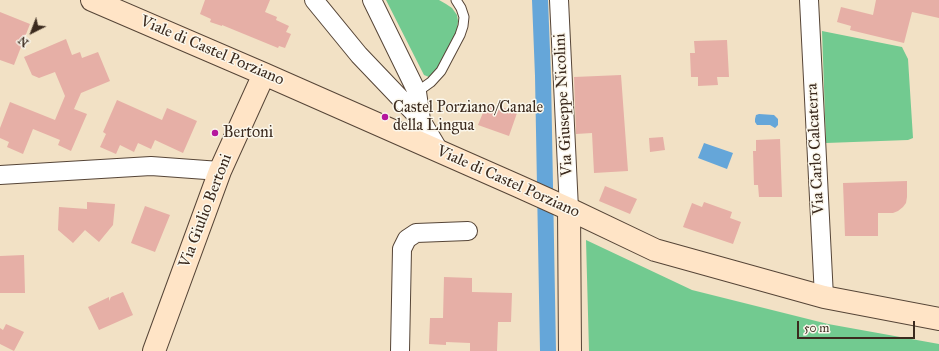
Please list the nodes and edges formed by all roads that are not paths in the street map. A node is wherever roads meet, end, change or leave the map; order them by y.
1 (92, 0) edge
2 (314, 0) edge
3 (372, 0) edge
4 (456, 0) edge
5 (559, 0) edge
6 (808, 0) edge
7 (264, 74) junction
8 (416, 92) junction
9 (421, 120) junction
10 (440, 152) junction
11 (220, 171) junction
12 (0, 175) edge
13 (564, 207) junction
14 (468, 231) dead end
15 (824, 298) junction
16 (939, 319) edge
17 (154, 351) edge
18 (400, 351) edge
19 (570, 351) edge

1 - 7 street, Viale di Castel Porziano
2 - 9 street
3 - 8 street
4 - 8 lane
5 - 13 street, Via Giuseppe Nicolini
6 - 15 street, Via Carlo Calcaterra
7 - 10 street, Viale di Castel Porziano
7 - 11 street, Via Giulio Bertoni
8 - 9 street
9 - 10 street
10 - 13 street, Viale di Castel Porziano
11 - 12 street
11 - 17 street, Via Giulio Bertoni
13 - 15 street, Viale di Castel Porziano
13 - 19 street
14 - 18 street
15 - 16 street, Viale di Castel Porziano

